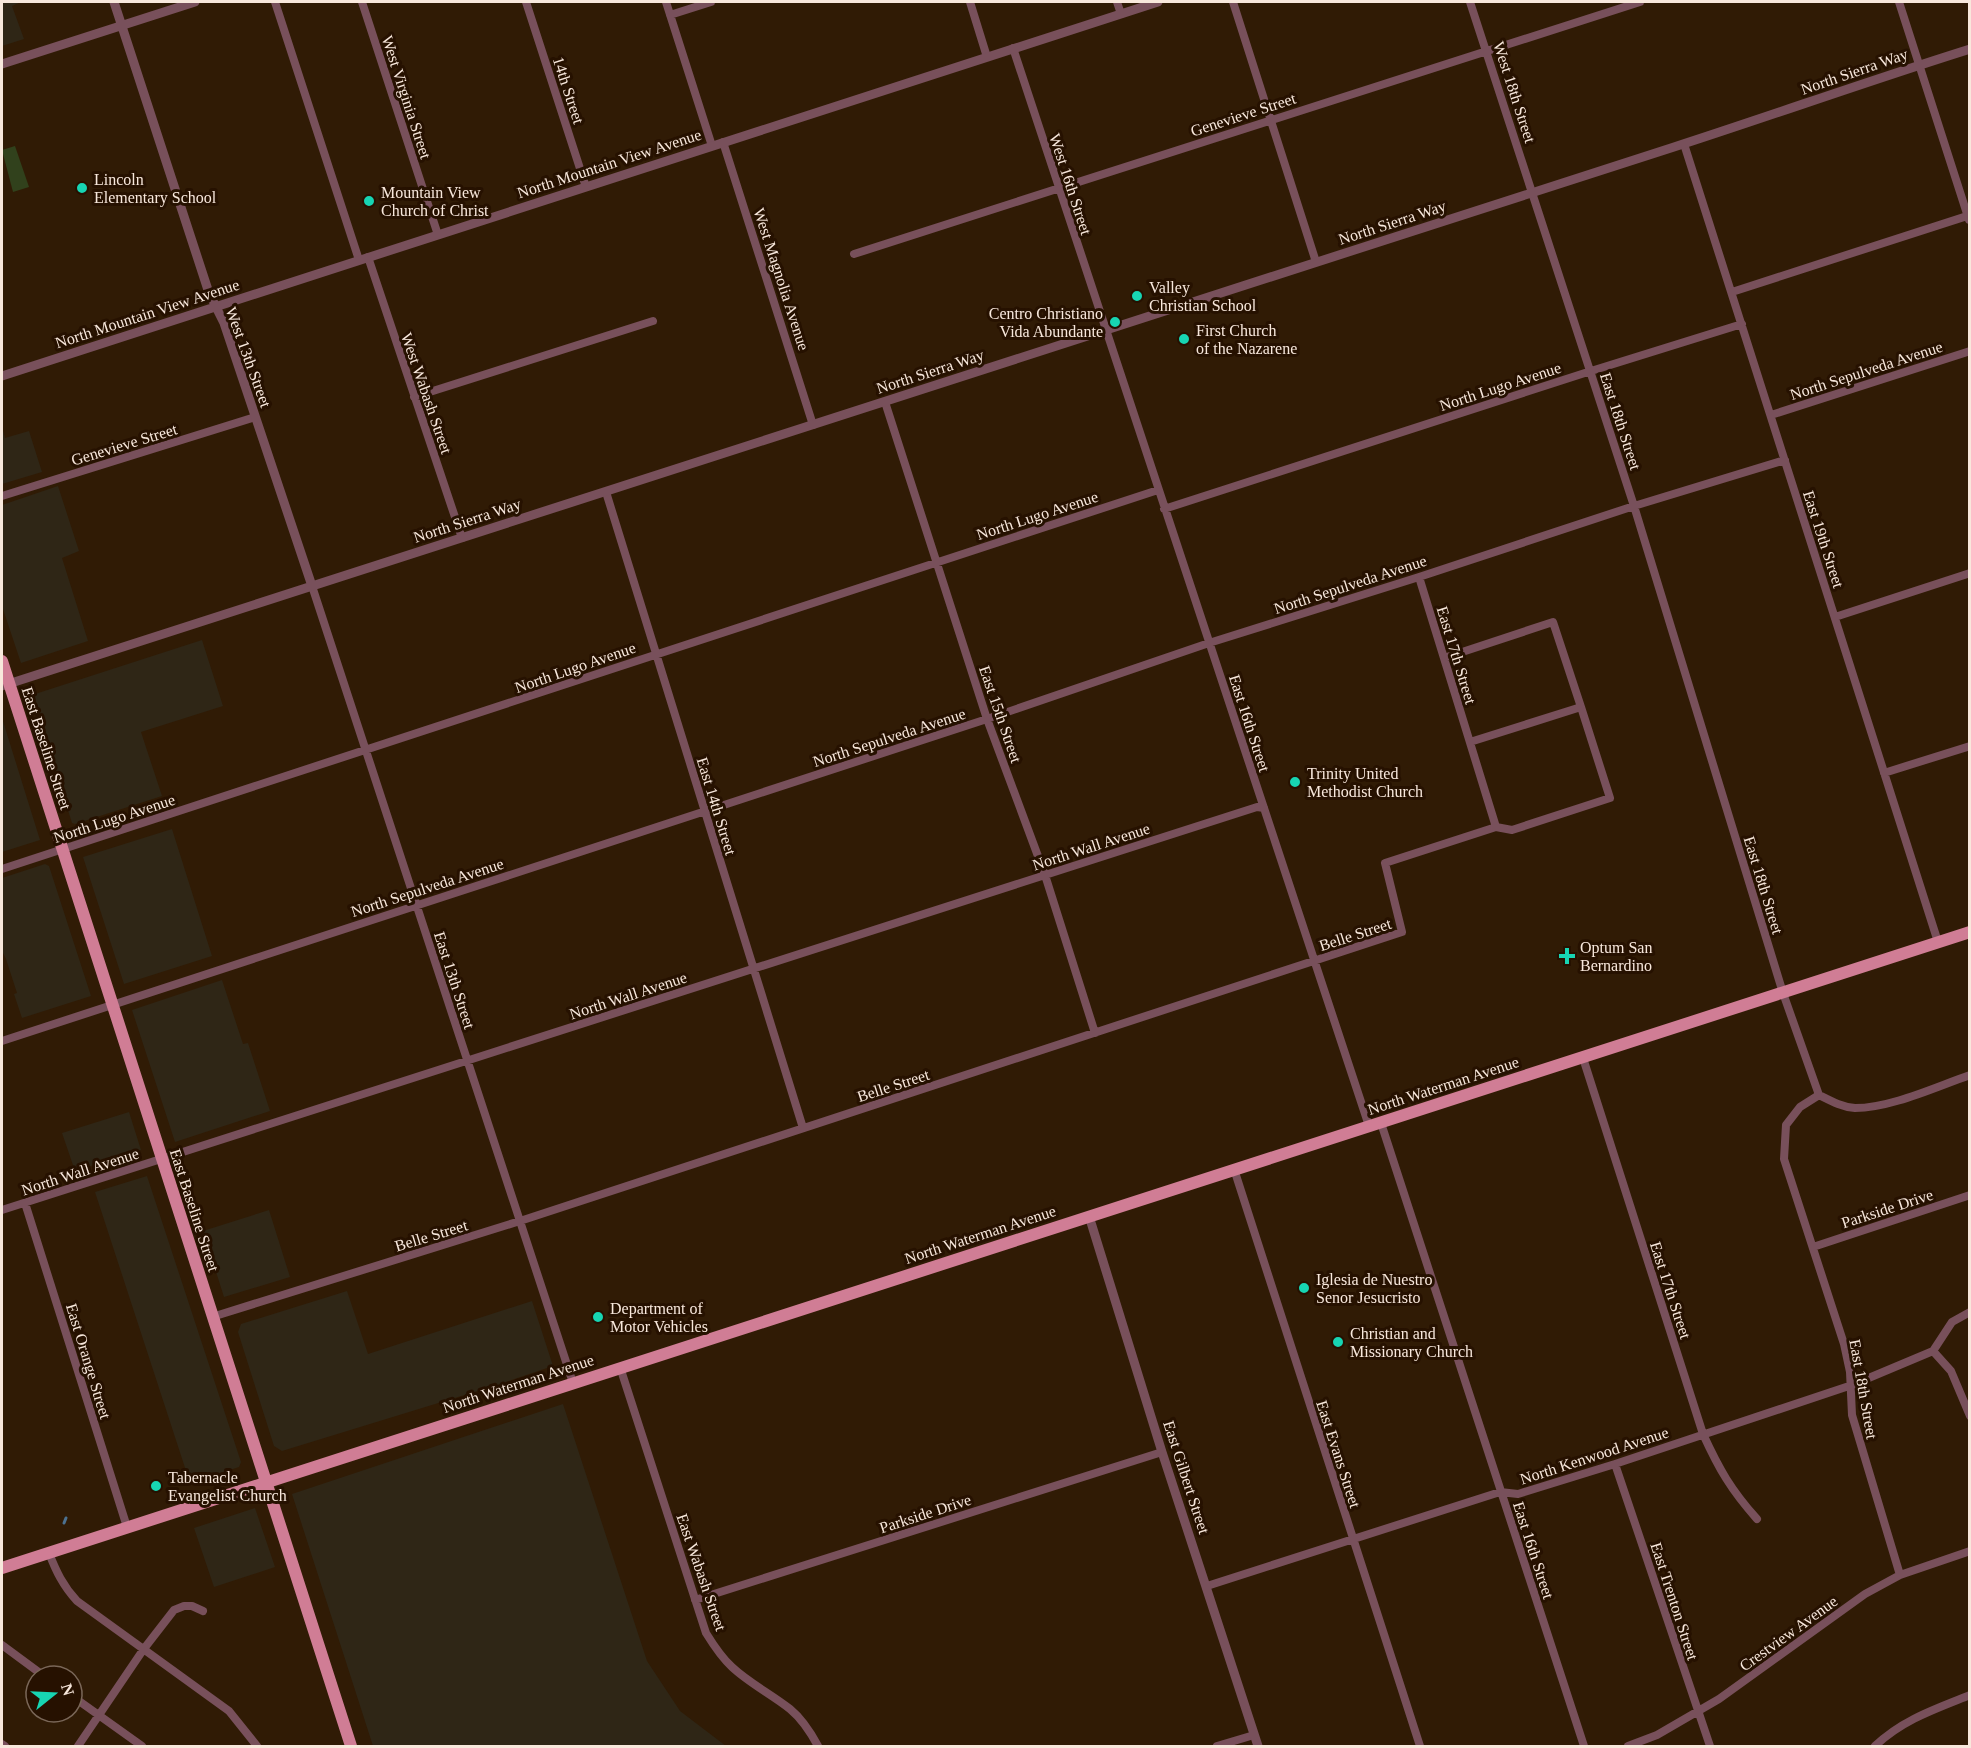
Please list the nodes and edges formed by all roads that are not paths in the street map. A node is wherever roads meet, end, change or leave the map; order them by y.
1 (114, 2) edge
2 (195, 2) edge
3 (275, 2) edge
4 (362, 2) edge
5 (526, 2) edge
6 (666, 2) edge
7 (711, 2) edge
8 (970, 2) edge
9 (1117, 2) edge
10 (1158, 2) edge
11 (1233, 2) edge
12 (1470, 2) edge
13 (1640, 2) edge
14 (1899, 2) edge
15 (1120, 14) junction
16 (670, 15) junction
17 (122, 26) junction
18 (1013, 48) junction
19 (1970, 49) edge
20 (1487, 51) junction
21 (987, 57) junction
22 (2, 64) edge
23 (1919, 65) junction
24 (1270, 119) junction
25 (723, 142) junction
26 (1684, 144) junction
27 (712, 146) junction
28 (586, 186) junction
29 (1058, 188) junction
30 (1533, 192) junction
31 (1969, 217) edge
32 (438, 235) junction
33 (854, 254) dead end
34 (363, 259) junction
35 (1316, 262) junction
36 (1732, 292) junction
37 (216, 306) junction
38 (653, 321) dead end
39 (1742, 324) junction
40 (1105, 328) junction
41 (1970, 351) edge
42 (1591, 371) junction
43 (2, 376) edge
44 (414, 397) junction
45 (885, 402) junction
46 (1771, 415) junction
47 (255, 417) junction
48 (813, 425) junction
49 (1785, 460) junction
50 (1158, 490) junction
51 (606, 492) junction
52 (2, 496) edge
53 (1634, 506) junction
54 (1164, 509) junction
55 (462, 538) junction
56 (937, 561) junction
57 (1970, 573) edge
58 (1419, 577) junction
59 (312, 586) junction
60 (1835, 617) junction
61 (1209, 643) junction
62 (657, 653) junction
63 (1444, 658) junction
64 (2, 661) edge
65 (5, 685) edge
66 (1581, 707) junction
67 (987, 719) junction
68 (1470, 742) junction
69 (1970, 746) edge
70 (366, 751) junction
71 (1884, 772) junction
72 (1264, 808) junction
73 (704, 811) junction
74 (1496, 827) junction
75 (62, 849) junction
76 (2, 869) edge
77 (1045, 875) junction
78 (416, 905) junction
79 (1970, 932) edge
80 (1938, 942) junction
81 (1314, 961) junction
82 (752, 969) junction
83 (1783, 993) junction
84 (111, 1004) junction
85 (1095, 1034) junction
86 (2, 1041) edge
87 (1582, 1058) junction
88 (467, 1061) junction
89 (1970, 1075) edge
90 (1820, 1095) junction
91 (1375, 1125) junction
92 (802, 1128) junction
93 (161, 1159) junction
94 (1234, 1169) junction
95 (1970, 1195) edge
96 (25, 1203) junction
97 (2, 1210) edge
98 (1089, 1216) junction
99 (520, 1221) junction
100 (1813, 1247) junction
101 (1970, 1312) edge
102 (212, 1317) junction
103 (1933, 1351) junction
104 (620, 1367) junction
105 (573, 1383) junction
106 (1852, 1385) junction
107 (1970, 1416) edge
108 (1703, 1434) junction
109 (1162, 1452) junction
110 (1615, 1464) junction
111 (265, 1482) junction
112 (1500, 1492) junction
113 (1756, 1519) dead end
114 (127, 1527) junction
115 (1352, 1540) junction
116 (1970, 1551) edge
117 (49, 1552) junction
118 (2, 1568) edge
119 (1900, 1575) junction
120 (1207, 1586) junction
121 (695, 1600) junction
122 (203, 1611) dead end
123 (2, 1645) edge
124 (143, 1650) junction
125 (28, 1664) edge
126 (1970, 1695) edge
127 (84, 1705) edge
128 (1697, 1710) junction
129 (99, 1716) junction
130 (1254, 1735) junction
131 (78, 1746) edge
132 (142, 1746) edge
133 (257, 1746) edge
134 (351, 1746) edge
135 (818, 1746) edge
136 (1218, 1746) edge
137 (1258, 1746) edge
138 (1420, 1746) edge
139 (1584, 1746) edge
140 (1628, 1746) edge
141 (1710, 1746) edge
142 (1875, 1746) edge

1 - 17 street, West 13th Street
2 - 17 street
3 - 34 street, West Wabash Street
4 - 32 street, West Virginia Street
5 - 28 street, 14th Street
6 - 16 street
7 - 16 street
8 - 21 street
9 - 15 street
10 - 15 street, North Mountain View Avenue
11 - 24 street
12 - 20 street, West 18th Street
13 - 20 street, Genevieve Street
14 - 23 street
15 - 18 street, North Mountain View Avenue
16 - 27 street
17 - 22 street
17 - 37 street, West 13th Street
18 - 21 street, North Mountain View Avenue
18 - 29 street, West 16th Street
19 - 23 street, North Sierra Way
20 - 24 street, Genevieve Street
20 - 30 street, West 18th Street
21 - 25 street, North Mountain View Avenue
23 - 26 street, North Sierra Way
23 - 31 street
24 - 29 street, Genevieve Street
24 - 35 street
25 - 27 street, North Mountain View Avenue
25 - 48 street, West Magnolia Avenue
26 - 30 street, North Sierra Way
26 - 36 street, East 19th Street
27 - 28 street, North Mountain View Avenue
28 - 32 street, North Mountain View Avenue
29 - 33 street, Genevieve Street
29 - 40 street, West 16th Street
30 - 35 street, North Sierra Way
30 - 42 street, East 18th Street
31 - 36 street
32 - 34 street, North Mountain View Avenue
34 - 37 street, North Mountain View Avenue
34 - 44 street, West Wabash Street
35 - 40 street, North Sierra Way
36 - 39 street, East 19th Street
37 - 43 street, North Mountain View Avenue
37 - 47 street, West 13th Street
38 - 44 street
39 - 42 street, North Lugo Avenue
39 - 46 street, East 19th Street
40 - 45 street, North Sierra Way
40 - 50 street, East 16th Street
41 - 46 street, North Sepulveda Avenue
42 - 53 street, East 18th Street
42 - 54 street, North Lugo Avenue
44 - 55 street, West Wabash Street
45 - 48 street, North Sierra Way
45 - 56 street, East 15th Street
46 - 49 street, East 19th Street
47 - 52 street, Genevieve Street
47 - 59 street, West 13th Street
48 - 51 street, North Sierra Way
49 - 53 street, North Sepulveda Avenue
49 - 60 street, East 19th Street
50 - 54 street, East 16th Street
50 - 56 street, North Lugo Avenue
51 - 55 street, North Sierra Way
51 - 62 street, East 14th Street
53 - 58 street, North Sepulveda Avenue
53 - 83 street, East 18th Street
54 - 61 street, East 16th Street
55 - 59 street, North Sierra Way
56 - 62 street, North Lugo Avenue
56 - 67 street, East 15th Street
57 - 60 street
58 - 61 street, North Sepulveda Avenue
58 - 63 street, East 17th Street
59 - 65 street, North Sierra Way
59 - 70 street, East 13th Street
60 - 71 street, East 19th Street
61 - 67 street, North Sepulveda Avenue
61 - 72 street, East 16th Street
62 - 70 street, North Lugo Avenue
62 - 73 street, East 14th Street
63 - 66 street
63 - 68 street, East 17th Street
64 - 65 main road, East Baseline Street
65 - 75 main road, East Baseline Street
66 - 68 street
66 - 74 street
67 - 73 street, North Sepulveda Avenue
67 - 77 street, East 15th Street
68 - 74 street, East 17th Street
69 - 71 street
70 - 75 street, North Lugo Avenue
70 - 78 street, East 13th Street
71 - 80 street, East 19th Street
72 - 77 street, North Wall Avenue
72 - 81 street, East 16th Street
73 - 78 street, North Sepulveda Avenue
73 - 82 street, East 14th Street
74 - 81 street, Belle Street
75 - 76 street, North Lugo Avenue
75 - 84 main road, East Baseline Street
77 - 82 street, North Wall Avenue
77 - 85 street, East 15th Street
78 - 84 street, North Sepulveda Avenue
78 - 88 street, East 13th Street
79 - 80 main road, North Waterman Avenue
80 - 83 main road, North Waterman Avenue
81 - 85 street, Belle Street
81 - 91 street, East 16th Street
82 - 88 street, North Wall Avenue
82 - 92 street, East 14th Street
83 - 87 main road, North Waterman Avenue
83 - 90 street, East 18th Street
84 - 86 street, North Sepulveda Avenue
84 - 93 main road, East Baseline Street
85 - 92 street, Belle Street
87 - 91 main road, North Waterman Avenue
87 - 108 street, East 17th Street
88 - 93 street, North Wall Avenue
88 - 99 street, East 13th Street
89 - 90 street
90 - 100 street, East 18th Street
91 - 94 main road, North Waterman Avenue
91 - 112 street, East 16th Street
92 - 99 street, Belle Street
93 - 96 street, North Wall Avenue
93 - 102 main road, East Baseline Street
94 - 98 main road, North Waterman Avenue
94 - 115 street, East Evans Street
95 - 100 street, Parkside Drive
96 - 97 street, North Wall Avenue
96 - 114 street, East Orange Street
98 - 104 main road, North Waterman Avenue
98 - 109 street, East Gilbert Street
99 - 102 street, Belle Street
99 - 105 street, East 13th Street
100 - 106 street, East 18th Street
101 - 103 street
102 - 111 main road, East Baseline Street
103 - 106 street, North Kenwood Avenue
103 - 107 street
104 - 105 main road, North Waterman Avenue
104 - 121 street, East Wabash Street
105 - 111 main road, North Waterman Avenue
106 - 108 street, North Kenwood Avenue
106 - 119 street, East 18th Street
108 - 110 street, North Kenwood Avenue
108 - 113 street, East 17th Street
109 - 120 street, East Gilbert Street
109 - 121 street, Parkside Drive
110 - 112 street, North Kenwood Avenue
110 - 128 street, East Trenton Street
111 - 114 main road, North Waterman Avenue
111 - 134 main road, East Baseline Street
112 - 115 street, North Kenwood Avenue
112 - 139 street, East 16th Street
114 - 117 main road, North Waterman Avenue
115 - 120 street, North Kenwood Avenue
115 - 138 street, East Evans Street
116 - 119 street, Crestview Avenue
117 - 118 main road, North Waterman Avenue
117 - 124 street
119 - 128 street, Crestview Avenue
120 - 130 street, East Gilbert Street
121 - 135 street, East Wabash Street
122 - 124 street
123 - 125 street
124 - 129 street
124 - 133 street
126 - 142 street
127 - 129 street
128 - 140 street, Crestview Avenue
128 - 141 street, East Trenton Street
129 - 131 street
129 - 132 street
130 - 136 street
130 - 137 street, East Gilbert Street

